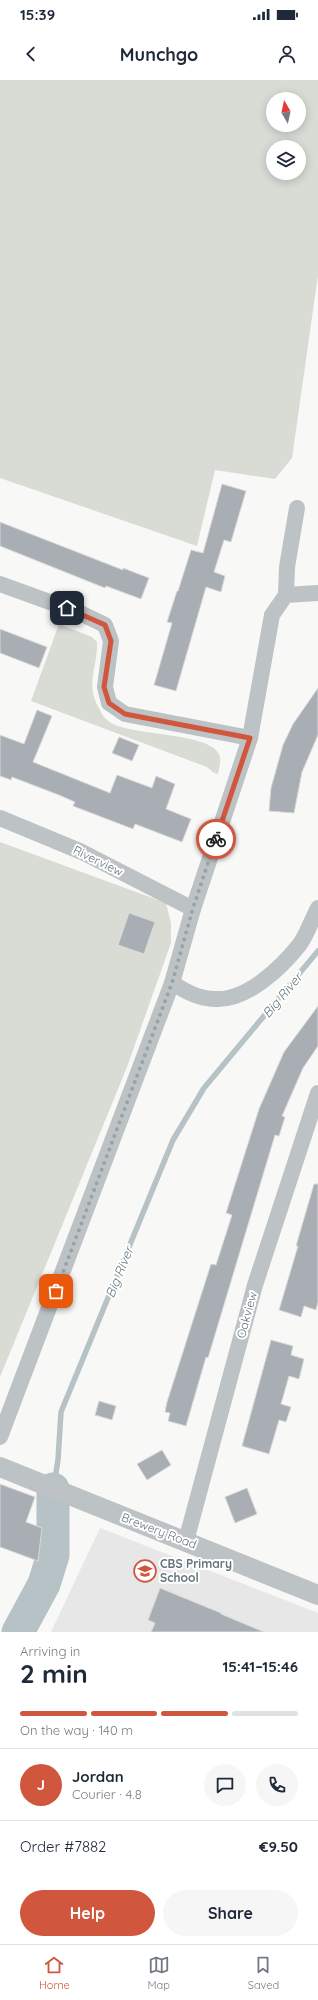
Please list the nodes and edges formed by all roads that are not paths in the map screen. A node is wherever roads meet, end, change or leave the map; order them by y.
1 (297, 508) dead end
2 (0, 584) edge
3 (318, 593) edge
4 (286, 596) junction
5 (250, 738) junction
6 (0, 818) edge
7 (193, 908) junction
8 (318, 908) edge
9 (172, 983) junction
10 (318, 1093) edge
11 (0, 1437) edge
12 (0, 1467) edge
13 (186, 1541) junction
14 (318, 1595) edge

1 - 4 street
2 - 5 street
3 - 4 street
4 - 5 street
5 - 7 street
6 - 7 street, Riverview
7 - 9 street
8 - 9 street
9 - 11 street
10 - 13 street, Oakview
12 - 13 street, Brewery Road
13 - 14 street, Brewery Road

